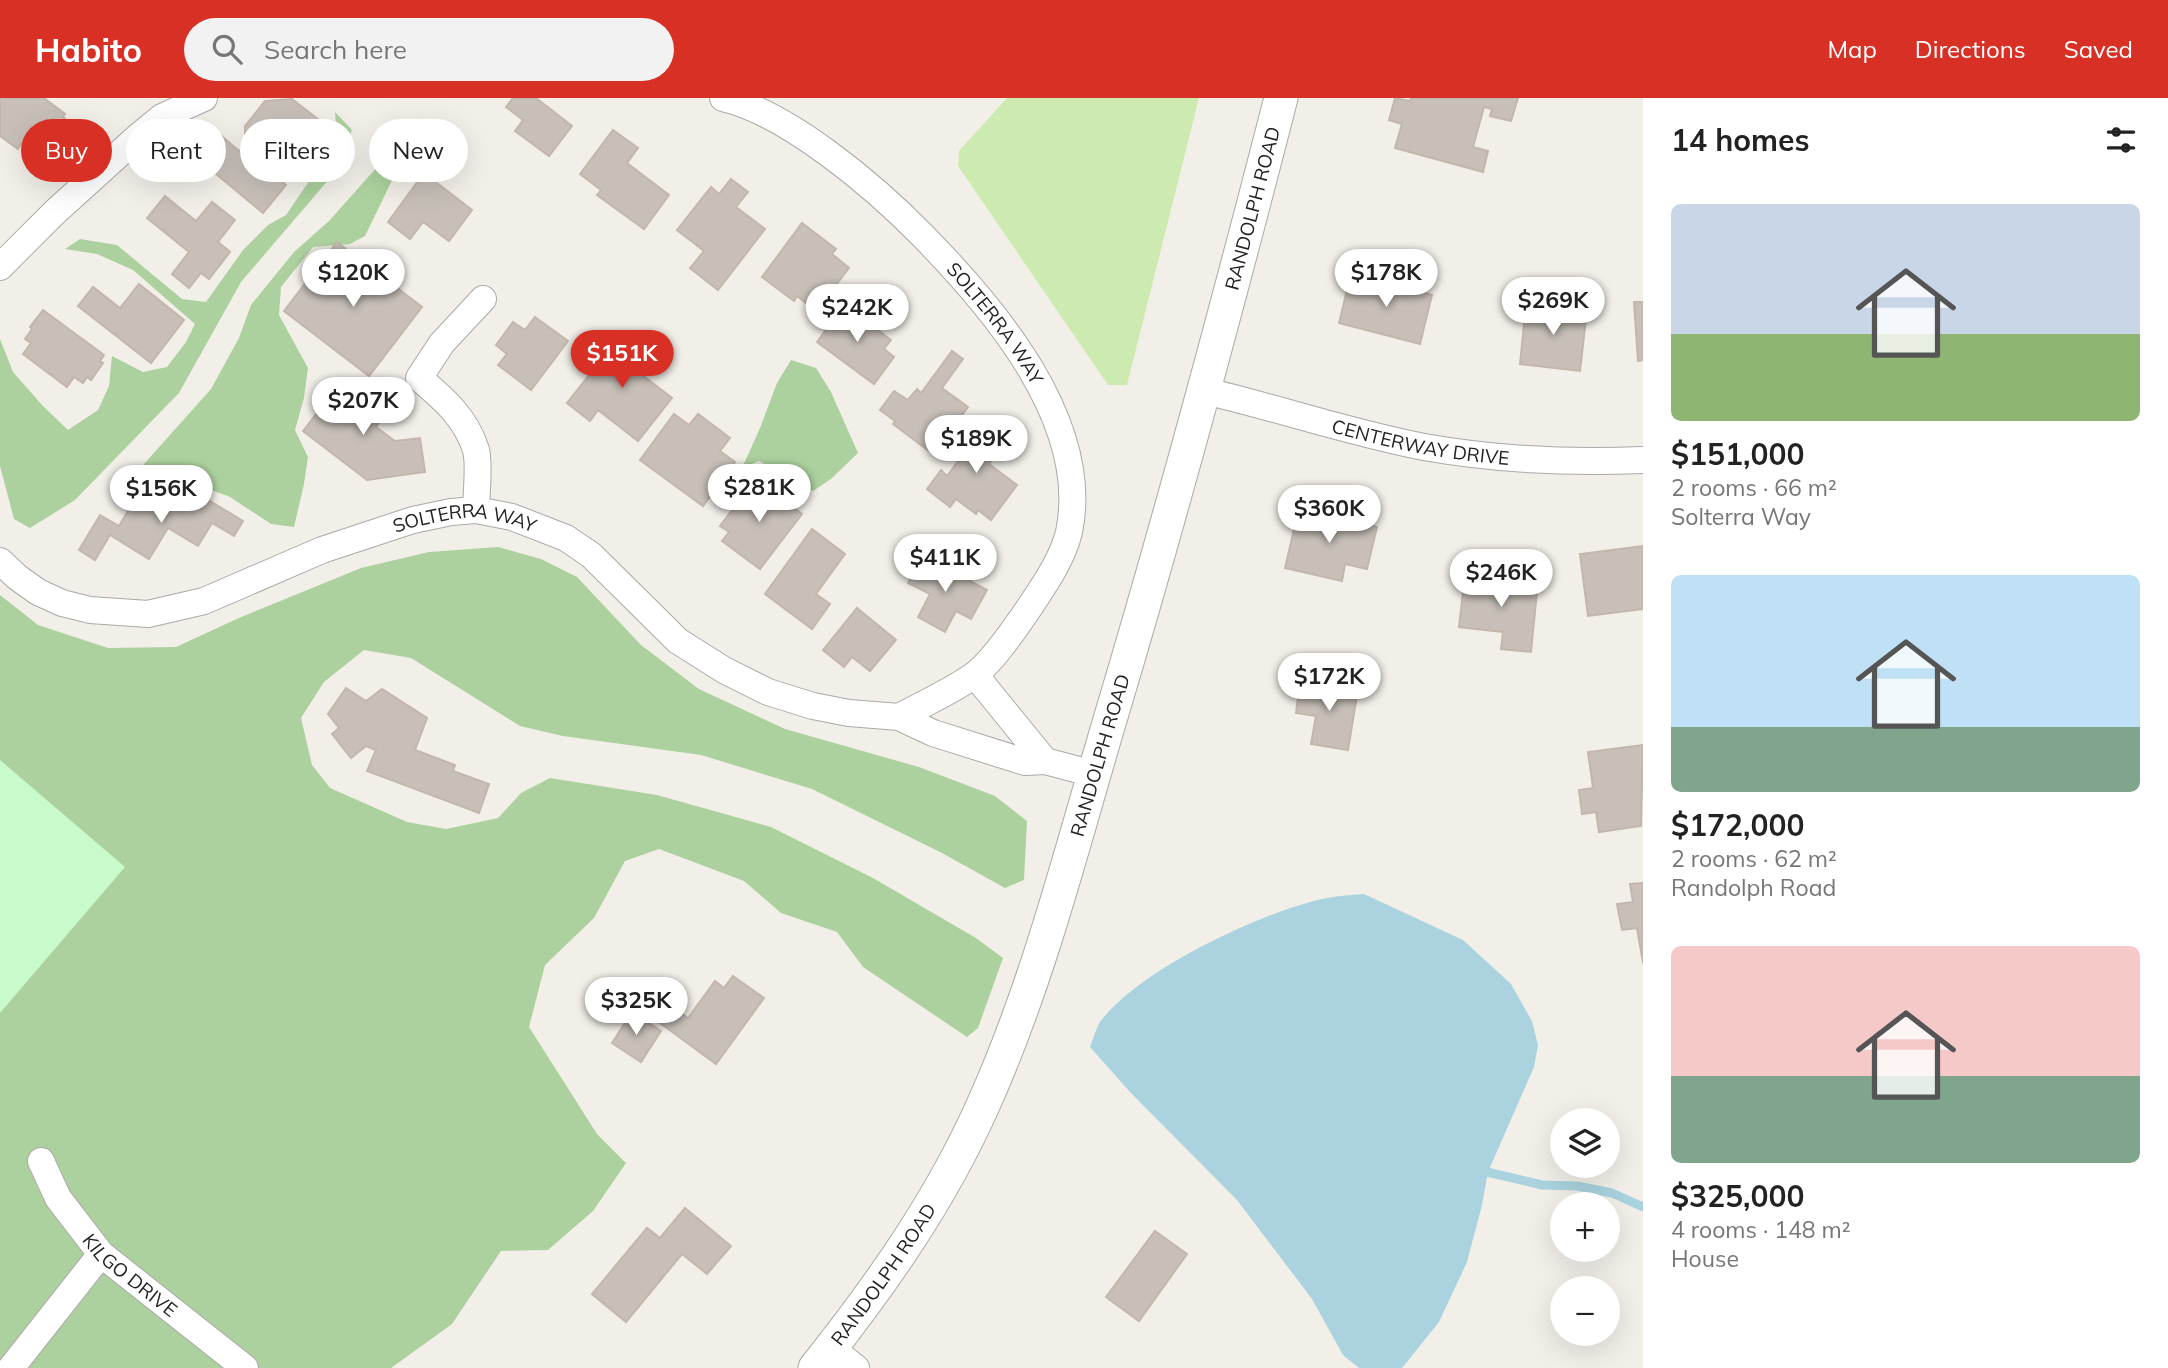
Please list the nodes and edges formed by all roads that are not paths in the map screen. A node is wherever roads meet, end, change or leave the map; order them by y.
1 (204, 98) edge
2 (723, 98) edge
3 (1281, 98) edge
4 (0, 267) edge
5 (483, 299) dead end
6 (1205, 391) junction
7 (1643, 460) edge
8 (475, 510) junction
9 (0, 561) edge
10 (975, 675) junction
11 (899, 717) junction
12 (1045, 761) junction
13 (1094, 774) junction
14 (41, 1161) dead end
15 (102, 1254) junction
16 (834, 1361) edge
17 (10, 1368) edge
18 (245, 1368) edge

1 - 4 street
2 - 10 street, SOLTERRA WAY
3 - 6 street, RANDOLPH ROAD
5 - 8 street
6 - 7 street, CENTERWAY DRIVE
6 - 13 street, RANDOLPH ROAD
8 - 9 street, SOLTERRA WAY
8 - 11 street, SOLTERRA WAY
10 - 11 street, SOLTERRA WAY
10 - 12 street
11 - 12 street, SOLTERRA WAY
12 - 13 street, SOLTERRA WAY
13 - 16 street, RANDOLPH ROAD
14 - 15 street, KILGO DRIVE
15 - 17 street
15 - 18 street, KILGO DRIVE

